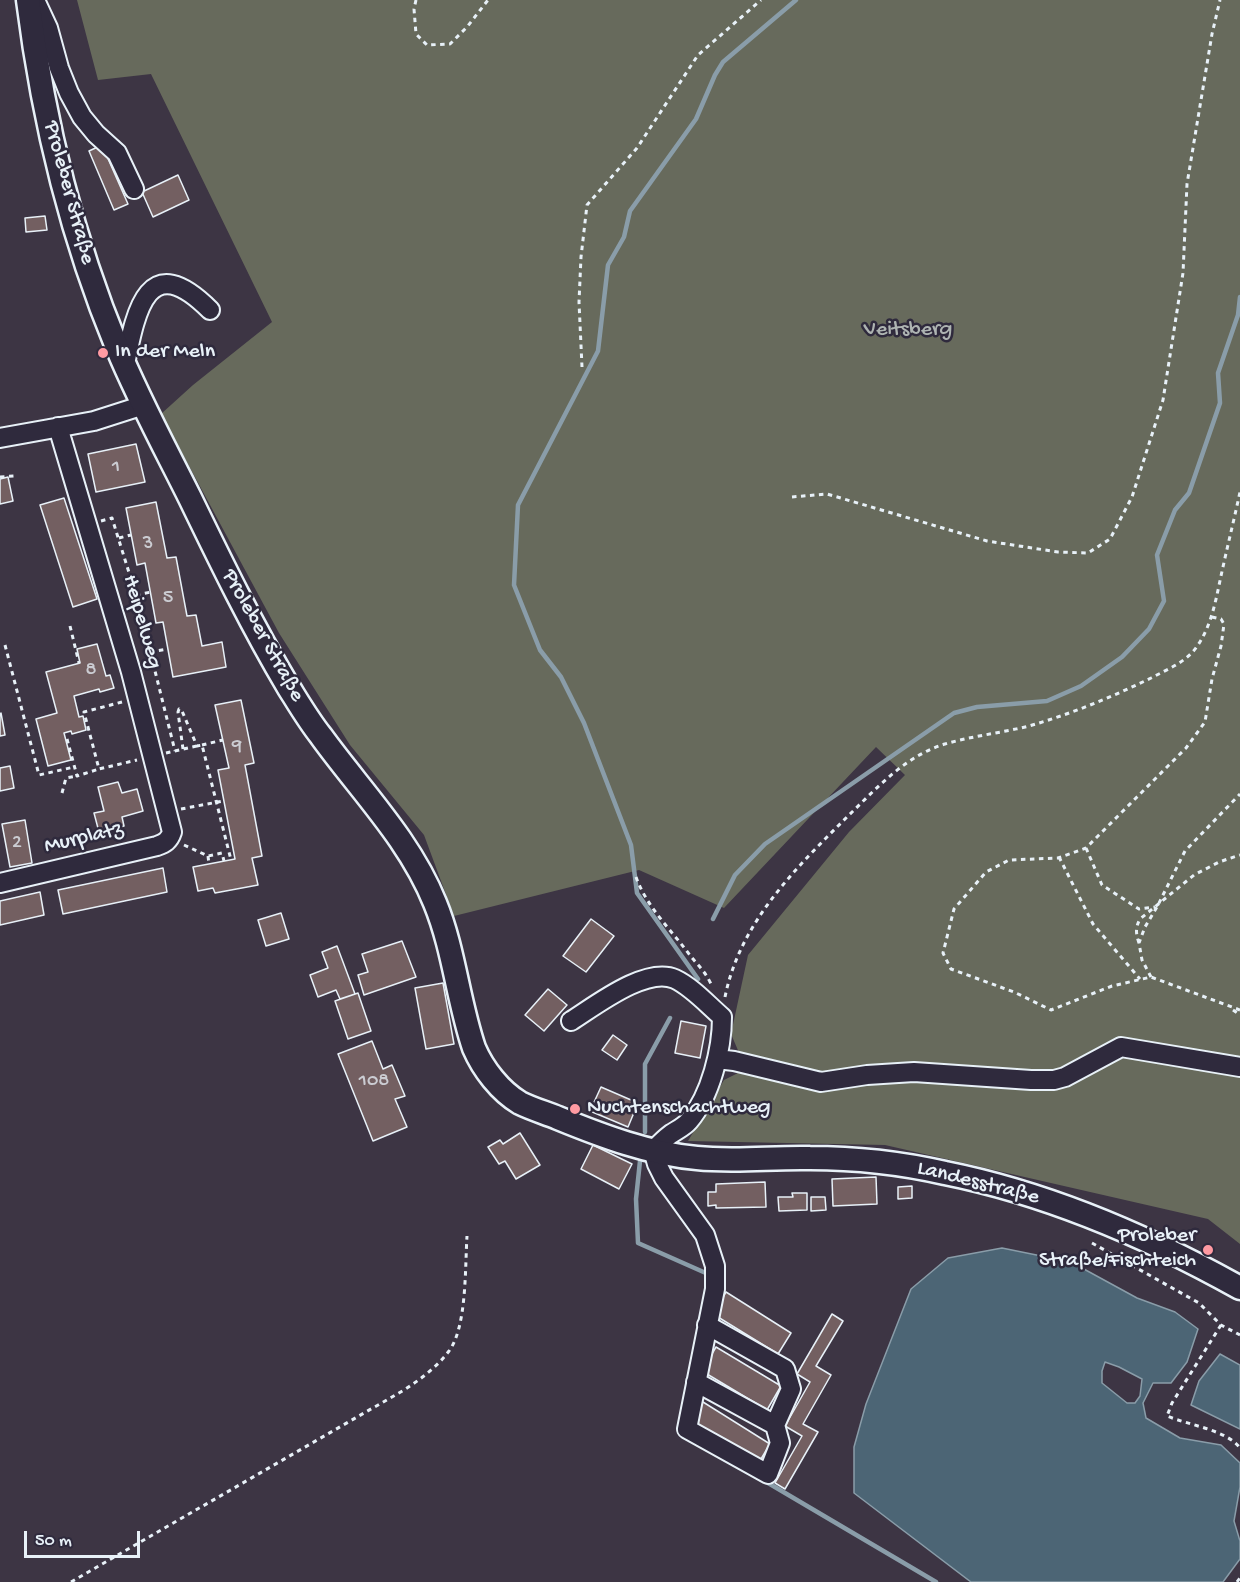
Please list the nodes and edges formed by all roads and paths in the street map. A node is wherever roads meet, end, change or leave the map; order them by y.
1 (28, 0) edge
2 (35, 0) edge
3 (416, 0) edge
4 (488, 0) edge
5 (761, 0) edge
6 (1220, 0) edge
7 (134, 189) dead end
8 (210, 310) dead end
9 (125, 364) junction
10 (582, 368) dead end
11 (144, 405) junction
12 (58, 427) junction
13 (0, 438) edge
14 (14, 476) dead end
15 (0, 477) edge
16 (1240, 492) edge
17 (792, 497) dead end
18 (87, 525) junction
19 (131, 535) dead end
20 (119, 538) junction
21 (151, 592) dead end
22 (136, 595) junction
23 (1212, 617) junction
24 (70, 626) dead end
25 (5, 645) dead end
26 (168, 649) dead end
27 (150, 652) junction
28 (79, 663) dead end
29 (138, 698) junction
30 (67, 739) dead end
31 (223, 740) dead end
32 (200, 745) junction
33 (175, 751) dead end
34 (154, 755) junction
35 (74, 767) junction
36 (99, 769) junction
37 (76, 776) junction
38 (62, 793) dead end
39 (1240, 794) edge
40 (224, 801) dead end
41 (216, 802) junction
42 (200, 806) dead end
43 (171, 836) junction
44 (1086, 848) junction
45 (1240, 855) edge
46 (208, 856) junction
47 (1059, 857) junction
48 (231, 860) dead end
49 (224, 861) dead end
50 (210, 864) dead end
51 (636, 877) dead end
52 (0, 883) edge
53 (1157, 907) junction
54 (1139, 943) junction
55 (1151, 977) junction
56 (1140, 979) junction
57 (1229, 1007) junction
58 (1240, 1010) edge
59 (1240, 1015) edge
60 (722, 1017) junction
61 (571, 1021) dead end
62 (717, 1059) junction
63 (1240, 1067) edge
64 (653, 1150) junction
65 (698, 1158) joint
66 (467, 1236) dead end
67 (1092, 1243) dead end
68 (1240, 1288) edge
69 (707, 1325) junction
70 (1221, 1325) junction
71 (1240, 1335) edge
72 (696, 1382) junction
73 (775, 1425) junction
74 (1240, 1448) edge
75 (1240, 1578) edge
76 (71, 1582) edge
77 (1237, 1582) edge

1 - 9 main road, Proleber Straße
2 - 7 street
3 - 4 path
5 - 10 path
6 - 17 path
8 - 9 street
9 - 11 main road, Proleber Straße
11 - 12 street
11 - 64 main road, Proleber Straße
12 - 13 street
12 - 18 street, Heipelweg
14 - 15 path
16 - 23 path
18 - 20 path
18 - 29 street, Heipelweg
19 - 20 path
20 - 22 path
21 - 22 path
22 - 27 path
23 - 44 path
23 - 60 path
24 - 28 path
25 - 35 path
26 - 27 path
27 - 33 path
29 - 34 street, Heipelweg
29 - 36 path
30 - 35 path
31 - 32 path
32 - 32 path
32 - 41 path
34 - 36 path
34 - 43 street, Heipelweg
35 - 37 path
36 - 37 path
37 - 38 path
39 - 53 path
40 - 41 path
41 - 42 path
41 - 48 path
43 - 46 path
43 - 52 street, Murplatz
44 - 47 path
44 - 53 path
45 - 53 path
46 - 49 path
46 - 50 path
47 - 56 path
47 - 56 path
51 - 60 path
53 - 54 path
53 - 54 path
54 - 55 path
55 - 56 path
55 - 57 path
57 - 58 path
57 - 59 path
60 - 61 street
60 - 62 street
62 - 63 street
62 - 64 street
64 - 65 main road, Proleber Straße
64 - 69 street
65 - 68 main road, Landesstraße
66 - 76 path
67 - 70 path
69 - 72 street
69 - 73 street
70 - 71 path
70 - 74 path
72 - 73 street
72 - 73 street
75 - 77 path

